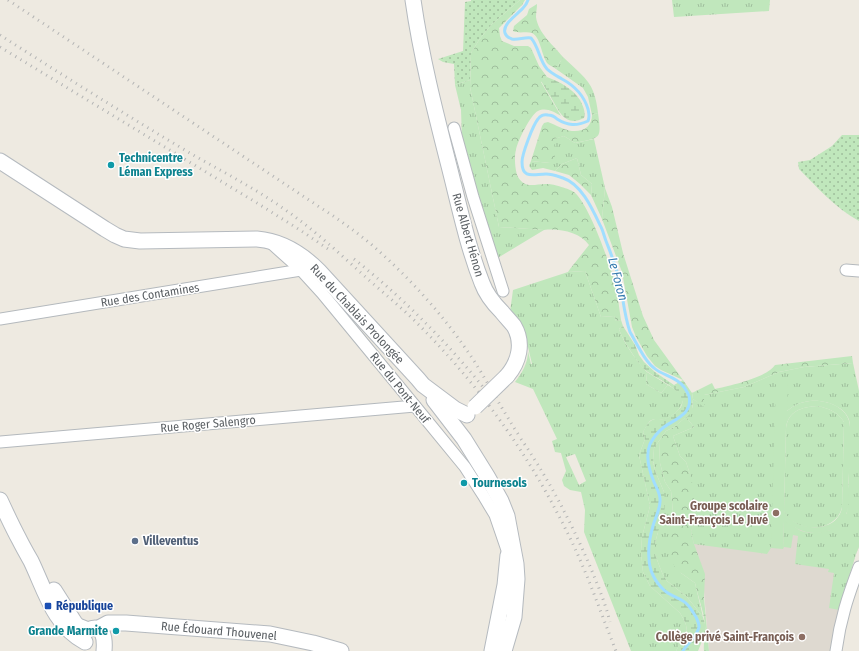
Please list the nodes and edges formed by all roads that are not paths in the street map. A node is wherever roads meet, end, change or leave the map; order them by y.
1 (413, 0) edge
2 (454, 128) dead end
3 (0, 161) edge
4 (267, 240) junction
5 (301, 270) junction
6 (846, 270) dead end
7 (859, 271) edge
8 (502, 291) dead end
9 (0, 319) edge
10 (423, 385) junction
11 (416, 406) junction
12 (471, 411) junction
13 (464, 439) junction
14 (0, 442) edge
15 (0, 500) edge
16 (509, 528) junction
17 (508, 553) junction
18 (859, 567) edge
19 (500, 612) junction
20 (514, 617) junction
21 (89, 638) edge
22 (104, 651) edge
23 (340, 651) edge
24 (492, 651) edge
25 (504, 651) edge
26 (836, 651) edge

1 - 12 street, Rue Albert Hénon, bridge
2 - 8 street
3 - 4 street, Rue du Chablais Prolongée
4 - 5 street, Rue du Pont-Neuf
4 - 10 street, Rue du Chablais Prolongée
5 - 9 street, Rue des Contamines
5 - 11 street, Rue du Pont-Neuf
6 - 7 street
10 - 12 street, Rue du Chablais Prolongée
10 - 13 street, Rue du Chablais Prolongée
11 - 14 street, Rue Roger Salengro
11 - 17 street, Rue du Pont-Neuf
12 - 13 street, Rue Albert Hénon
13 - 16 street, Rue du Pont-Neuf
15 - 21 street
16 - 17 street, Rue du Pont-Neuf
16 - 20 street, Rue du Pont-Neuf
17 - 19 street, Rue du Pont-Neuf
18 - 26 street
19 - 20 street
19 - 24 street, Rue du Pont-Neuf
20 - 25 street, Rue du Pont-Neuf
21 - 22 street
21 - 23 street, Rue Édouard Thouvenel

